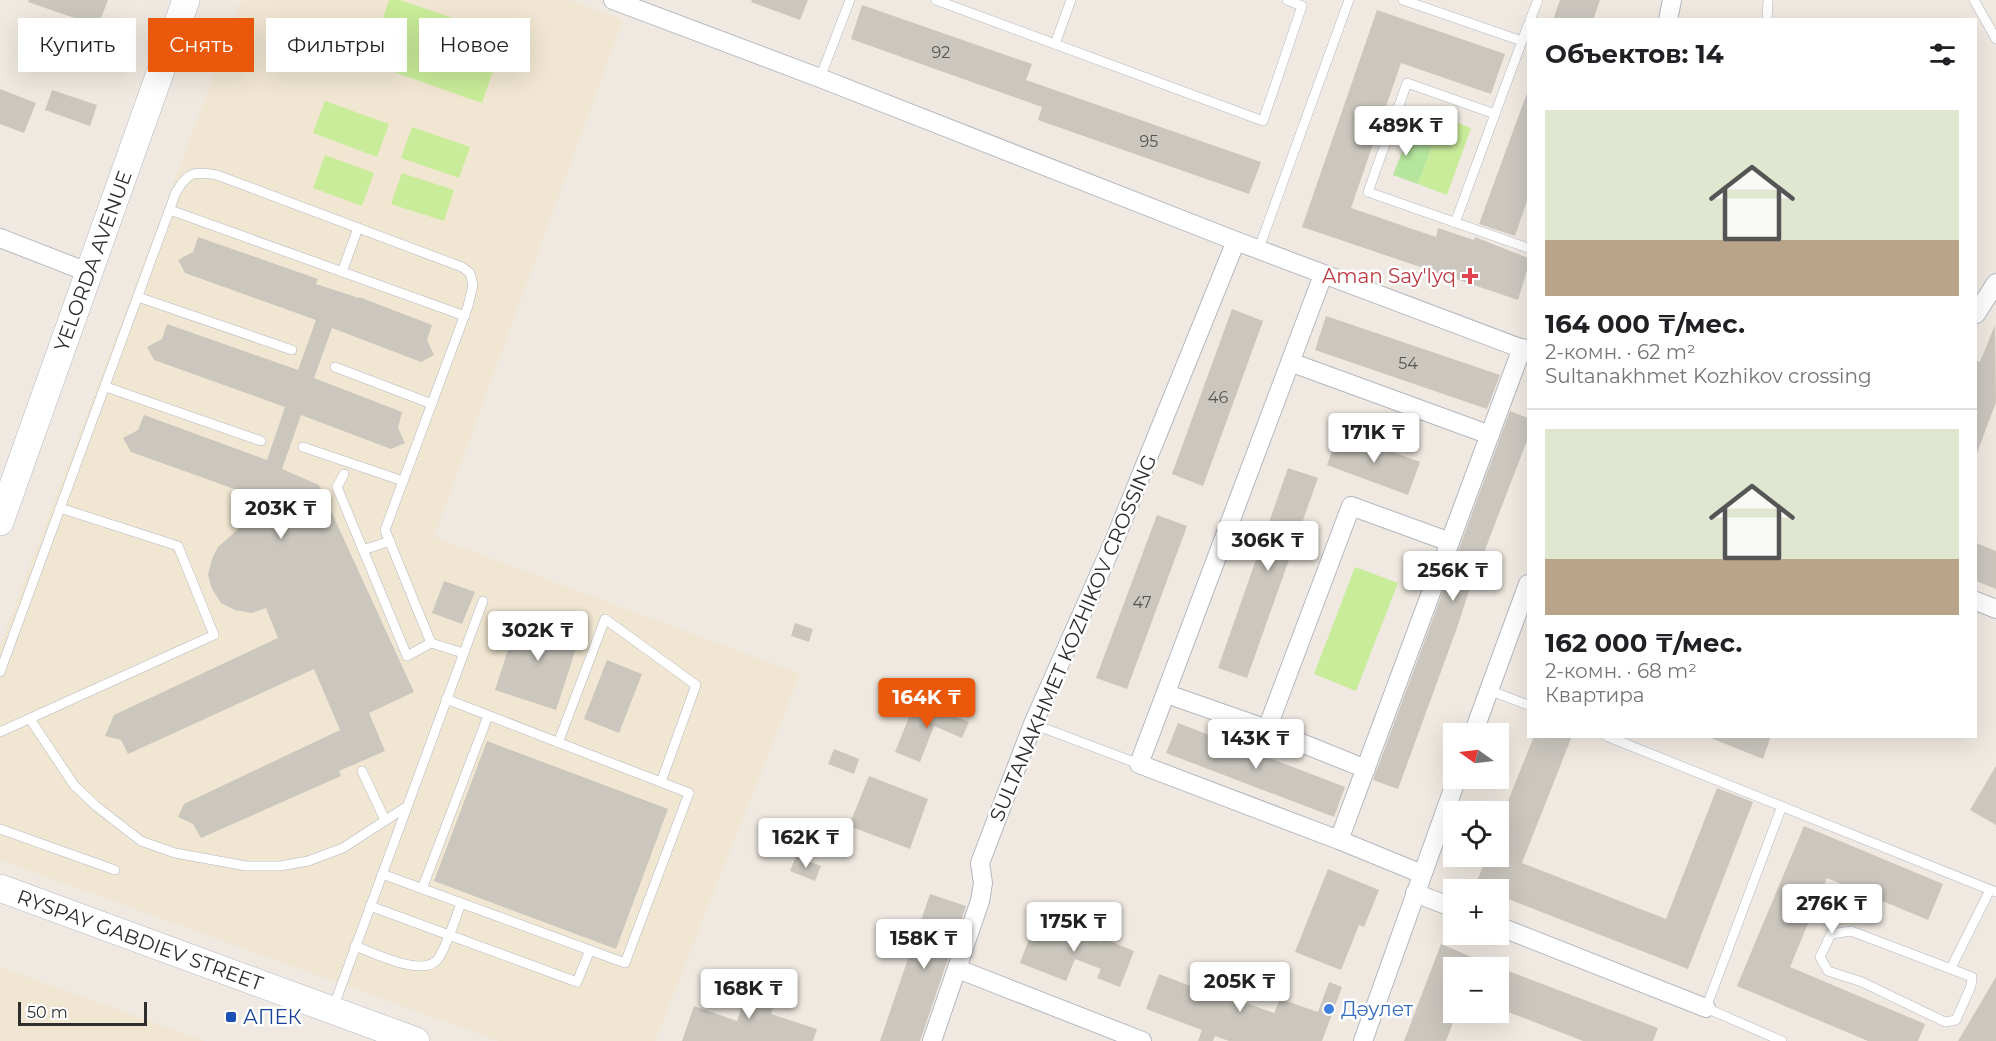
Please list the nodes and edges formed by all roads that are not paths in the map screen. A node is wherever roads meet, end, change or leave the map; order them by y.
1 (186, 0) edge
2 (613, 0) edge
3 (850, 0) edge
4 (936, 0) edge
5 (1071, 0) edge
6 (1287, 0) edge
7 (1349, 0) edge
8 (1403, 0) edge
9 (1538, 0) edge
10 (1672, 0) edge
11 (1768, 0) edge
12 (1974, 0) edge
13 (1531, 18) edge
14 (1668, 18) edge
15 (1767, 18) edge
16 (1527, 28) edge
17 (1996, 39) edge
18 (1522, 41) junction
19 (1055, 44) junction
20 (820, 78) junction
21 (1495, 114) junction
22 (170, 210) junction
23 (1455, 223) junction
24 (358, 228) junction
25 (0, 238) edge
26 (1236, 241) junction
27 (1259, 248) junction
28 (1527, 249) edge
29 (342, 272) junction
30 (90, 273) junction
31 (1323, 275) junction
32 (1996, 283) edge
33 (138, 297) junction
34 (1977, 312) edge
35 (465, 316) junction
36 (292, 350) dead end
37 (1526, 350) edge
38 (1290, 362) junction
39 (334, 367) dead end
40 (106, 387) junction
41 (432, 404) junction
42 (1490, 435) junction
43 (261, 441) dead end
44 (303, 447) dead end
45 (344, 474) dead end
46 (403, 481) junction
47 (60, 508) junction
48 (0, 522) edge
49 (390, 541) junction
50 (1450, 542) junction
51 (363, 550) junction
52 (1527, 587) edge
53 (483, 601) dead end
54 (1977, 602) edge
55 (1996, 609) edge
56 (431, 644) junction
57 (463, 653) junction
58 (0, 672) edge
59 (1489, 690) junction
60 (1167, 694) junction
61 (447, 699) junction
62 (1527, 705) edge
63 (488, 716) junction
64 (30, 719) junction
65 (1477, 723) edge
66 (1033, 724) junction
67 (1267, 729) junction
68 (0, 732) edge
69 (1611, 738) edge
70 (558, 743) junction
71 (1139, 764) junction
72 (1366, 769) junction
73 (362, 771) dead end
74 (661, 782) junction
75 (1453, 789) edge
76 (1782, 806) junction
77 (406, 807) junction
78 (385, 820) junction
79 (0, 829) edge
80 (1339, 840) junction
81 (114, 870) dead end
82 (382, 874) junction
83 (1422, 874) junction
84 (0, 888) edge
85 (422, 889) junction
86 (1993, 891) edge
87 (1415, 893) junction
88 (461, 903) junction
89 (1443, 904) edge
90 (370, 906) junction
91 (1509, 930) edge
92 (448, 935) junction
93 (355, 946) junction
94 (590, 950) junction
95 (1951, 968) junction
96 (958, 969) junction
97 (1706, 1008) junction
98 (332, 1011) junction
99 (380, 1035) edge
100 (416, 1041) edge
101 (932, 1041) edge
102 (1142, 1041) edge
103 (1363, 1041) edge
104 (1782, 1041) edge

1 - 30 street, YELORDA AVENUE
2 - 20 street
3 - 20 lane
4 - 19 lane
5 - 19 lane
6 - 19 lane
7 - 27 lane
8 - 18 lane
9 - 13 lane
10 - 14 street
11 - 15 lane
12 - 17 lane
16 - 18 lane
18 - 21 lane
20 - 26 street
21 - 23 lane
21 - 23 lane
22 - 24 lane
22 - 29 lane
22 - 33 lane
23 - 28 lane
24 - 29 lane
24 - 35 lane
25 - 30 street
26 - 27 street
26 - 66 street, SULTANAKHMET KOZHIKOV CROSSING
27 - 31 street
29 - 35 lane
30 - 48 street, YELORDA AVENUE
31 - 37 street
31 - 38 street
32 - 34 street
33 - 36 lane
33 - 40 lane
35 - 41 lane
37 - 42 street
38 - 42 street
38 - 60 street
39 - 41 lane
40 - 43 lane
40 - 47 lane
41 - 46 lane
42 - 50 street
44 - 46 lane
45 - 51 lane
46 - 49 lane
47 - 58 lane
47 - 64 lane
49 - 51 lane
49 - 56 lane
50 - 67 street
50 - 72 street
51 - 56 lane
52 - 59 street
53 - 57 lane
54 - 55 street
56 - 57 lane
57 - 61 lane
59 - 62 lane
59 - 65 street
60 - 67 street
60 - 71 street
61 - 63 lane
61 - 77 lane
63 - 70 lane
63 - 85 lane
64 - 68 lane
64 - 78 lane
66 - 71 lane
66 - 96 street, SULTANAKHMET KOZHIKOV CROSSING
67 - 72 street
69 - 76 lane
70 - 74 lane
70 - 74 lane
71 - 80 street
72 - 80 street
73 - 78 lane
74 - 94 lane
75 - 83 street
76 - 86 lane
76 - 97 lane
77 - 78 lane
77 - 82 lane
79 - 81 lane
80 - 83 street
82 - 85 lane
82 - 90 lane
83 - 87 street
84 - 98 street, RYSPAY GABDIEV STREET
85 - 88 lane
86 - 95 lane
87 - 89 street
87 - 103 street
88 - 92 lane
88 - 94 lane
90 - 92 lane
90 - 93 lane
91 - 97 street
92 - 93 lane
92 - 94 lane
93 - 98 lane
95 - 95 lane
96 - 101 street, SULTANAKHMET KOZHIKOV CROSSING
96 - 102 street
97 - 104 lane
98 - 99 street, RYSPAY GABDIEV STREET
99 - 100 street, RYSPAY GABDIEV STREET

